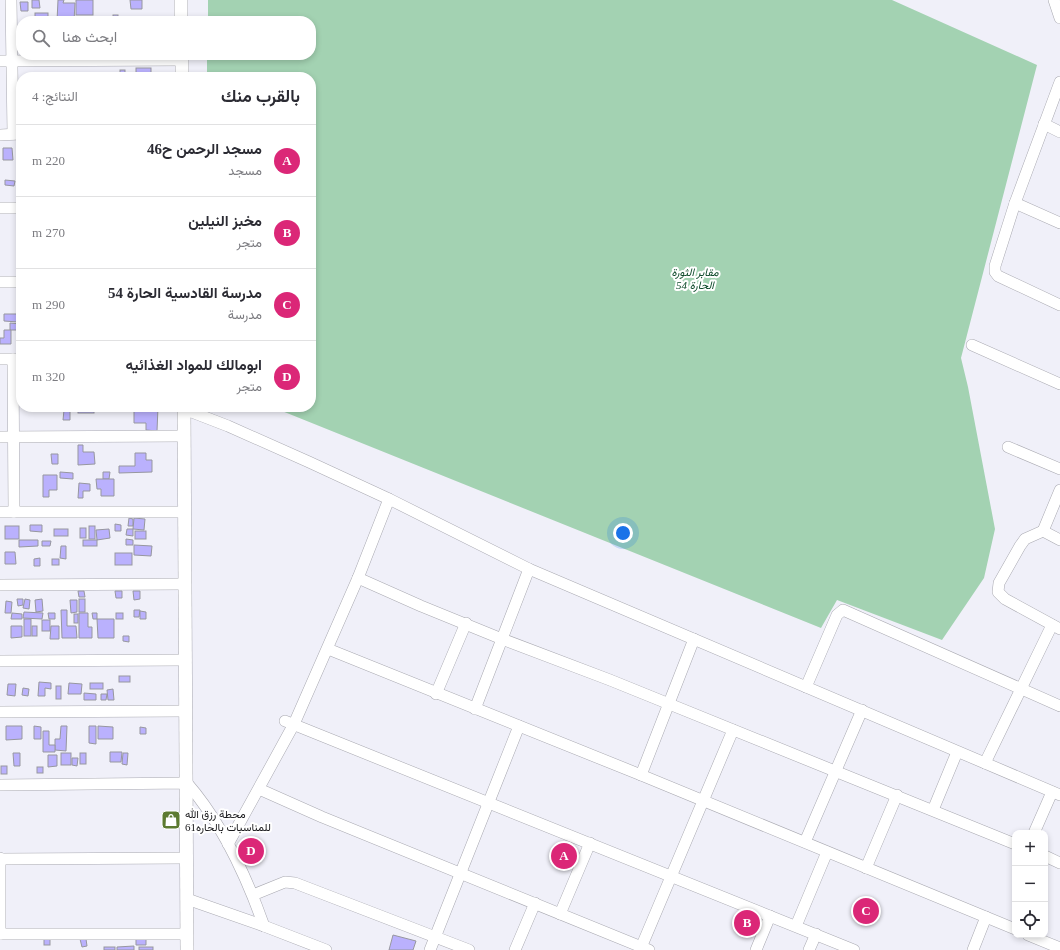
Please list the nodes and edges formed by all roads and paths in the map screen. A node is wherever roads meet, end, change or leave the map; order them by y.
1 (11, 0) edge
2 (181, 0) edge
3 (1054, 0) edge
4 (181, 16) edge
5 (1060, 18) edge
6 (69, 60) edge
7 (182, 60) edge
8 (0, 61) edge
9 (12, 61) junction
10 (182, 72) edge
11 (1060, 82) edge
12 (16, 119) edge
13 (1044, 124) junction
14 (1060, 132) edge
15 (0, 134) edge
16 (16, 134) edge
17 (1015, 203) junction
18 (0, 208) edge
19 (16, 208) edge
20 (1060, 223) edge
21 (0, 282) edge
22 (16, 282) edge
23 (1060, 305) edge
24 (972, 345) dead end
25 (0, 359) edge
26 (16, 359) edge
27 (1060, 384) edge
28 (16, 398) edge
29 (184, 412) edge
30 (194, 412) edge
31 (184, 436) junction
32 (0, 437) edge
33 (15, 437) junction
34 (1008, 447) dead end
35 (1060, 469) edge
36 (1060, 490) edge
37 (388, 499) junction
38 (0, 512) edge
39 (14, 512) junction
40 (185, 512) junction
41 (1043, 531) junction
42 (1060, 540) edge
43 (529, 569) junction
44 (358, 578) junction
45 (185, 584) junction
46 (0, 585) edge
47 (466, 623) junction
48 (1056, 627) edge
49 (502, 639) junction
50 (694, 639) junction
51 (328, 649) junction
52 (186, 660) junction
53 (0, 661) edge
54 (806, 687) junction
55 (1022, 688) junction
56 (436, 694) junction
57 (669, 704) junction
58 (1060, 706) edge
59 (475, 709) junction
60 (862, 710) junction
61 (186, 711) junction
62 (0, 712) edge
63 (289, 722) junction
64 (519, 726) junction
65 (733, 730) junction
66 (957, 752) junction
67 (984, 764) junction
68 (836, 770) junction
69 (641, 775) junction
70 (186, 783) junction
71 (0, 785) edge
72 (259, 789) junction
73 (1056, 794) edge
74 (897, 795) junction
75 (703, 801) junction
76 (489, 802) junction
77 (933, 810) junction
78 (1036, 830) edge
79 (805, 842) junction
80 (590, 843) junction
81 (1012, 843) edge
82 (228, 844) junction
83 (827, 852) junction
84 (1048, 857) edge
85 (187, 858) junction
86 (0, 859) edge
87 (1060, 863) edge
88 (866, 868) junction
89 (460, 873) junction
90 (671, 876) junction
91 (253, 895) junction
92 (187, 899) junction
93 (535, 903) junction
94 (560, 914) junction
95 (770, 916) junction
96 (986, 917) junction
97 (264, 926) junction
98 (796, 926) junction
99 (1012, 929) edge
100 (0, 934) edge
101 (187, 934) junction
102 (816, 934) junction
103 (435, 937) junction
104 (1035, 938) edge
105 (1060, 948) edge
106 (643, 949) edge
107 (186, 950) edge
108 (326, 950) edge
109 (430, 950) edge
110 (469, 950) edge
111 (515, 950) edge
112 (756, 950) edge
113 (809, 950) edge
114 (854, 950) edge
115 (973, 950) edge

1 - 9 street
2 - 4 main road
3 - 5 street
6 - 9 street
7 - 10 main road
8 - 9 street
9 - 12 street
11 - 13 street
13 - 14 street
13 - 17 street
15 - 16 street
17 - 20 street
17 - 23 street
18 - 19 street
21 - 22 street
24 - 27 street
25 - 26 street
28 - 33 street
29 - 31 main road
30 - 37 street
31 - 33 street
31 - 40 main road
32 - 33 street
33 - 39 street
34 - 35 street
36 - 41 street
37 - 43 street
37 - 44 street
38 - 39 street
39 - 40 street
40 - 45 main road
41 - 42 street
41 - 48 street
43 - 49 street
43 - 50 street
44 - 47 street
44 - 51 street
45 - 46 street
45 - 52 main road
47 - 49 street
47 - 56 street
48 - 55 street
49 - 57 street
49 - 59 street
50 - 54 street
50 - 57 street
51 - 56 street
51 - 63 street
52 - 53 street
52 - 61 main road
54 - 55 street
54 - 60 street
55 - 58 street
55 - 67 street
56 - 59 street
57 - 65 street
57 - 69 street
59 - 64 street
60 - 66 street
60 - 68 street
61 - 62 street
61 - 70 main road
63 - 72 street
63 - 76 street
64 - 69 street
64 - 76 street
65 - 68 street
65 - 75 street
66 - 67 street
66 - 77 street
67 - 73 street
68 - 74 street
68 - 79 street
69 - 75 street
70 - 71 street
70 - 82 street
70 - 85 main road
72 - 82 street
72 - 89 street
73 - 78 street
74 - 77 street
74 - 88 street
75 - 79 street
75 - 90 street
76 - 80 street
76 - 89 street
77 - 81 street
79 - 83 street
80 - 90 street
80 - 94 street
82 - 91 street
83 - 88 street
83 - 98 street
84 - 87 street
85 - 86 street
85 - 92 main road
86 - 100 street
88 - 96 street
89 - 93 street
89 - 103 street
90 - 95 street
90 - 106 street
91 - 97 street
91 - 103 street
92 - 97 street
92 - 101 main road
93 - 94 street
93 - 111 street
94 - 106 street
95 - 98 street
95 - 112 street
96 - 99 street
96 - 115 street
97 - 108 street
98 - 102 street
100 - 101 street
101 - 107 main road
102 - 113 street
102 - 114 street
103 - 109 street
103 - 110 street
104 - 105 street

